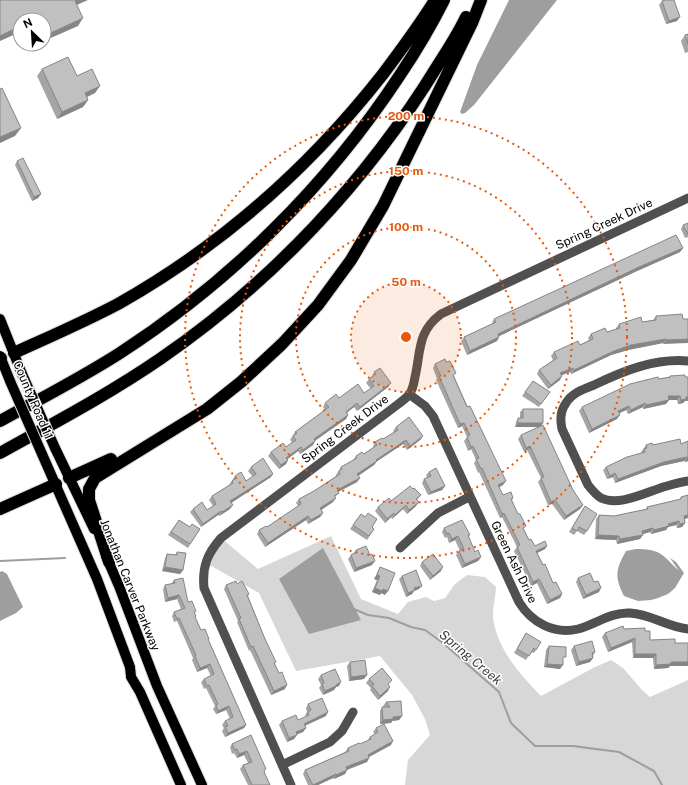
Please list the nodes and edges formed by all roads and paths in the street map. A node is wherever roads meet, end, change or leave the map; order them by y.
1 (435, 0) edge
2 (444, 0) edge
3 (475, 0) edge
4 (481, 0) edge
5 (688, 198) edge
6 (0, 319) edge
7 (14, 352) junction
8 (0, 358) edge
9 (688, 361) edge
10 (22, 374) joint
11 (409, 394) junction
12 (0, 421) edge
13 (177, 427) junction
14 (0, 453) edge
15 (69, 478) junction
16 (688, 481) edge
17 (56, 484) junction
18 (469, 497) junction
19 (0, 509) edge
20 (400, 548) dead end
21 (109, 562) junction
22 (688, 629) edge
23 (353, 712) dead end
24 (282, 765) junction
25 (181, 785) edge
26 (202, 785) edge
27 (290, 785) edge

1 - 7 highway
2 - 12 highway
3 - 14 highway
4 - 13 highway
5 - 11 street, Spring Creek Drive
6 - 7 main road, County Road 11
7 - 8 main road
7 - 10 main road, County Road 11
8 - 17 main road, County Road 11, bridge
9 - 16 street
10 - 15 main road, Jonathan Carver Parkway, bridge
11 - 18 street, Green Ash Drive
11 - 24 street, Spring Creek Drive
13 - 15 highway
13 - 21 highway
15 - 17 main road
15 - 21 main road, Jonathan Carver Parkway
17 - 19 highway
17 - 25 main road
18 - 20 street
18 - 22 street, Green Ash Drive
21 - 26 main road, Jonathan Carver Parkway
23 - 24 street
24 - 27 street, Spring Creek Drive

